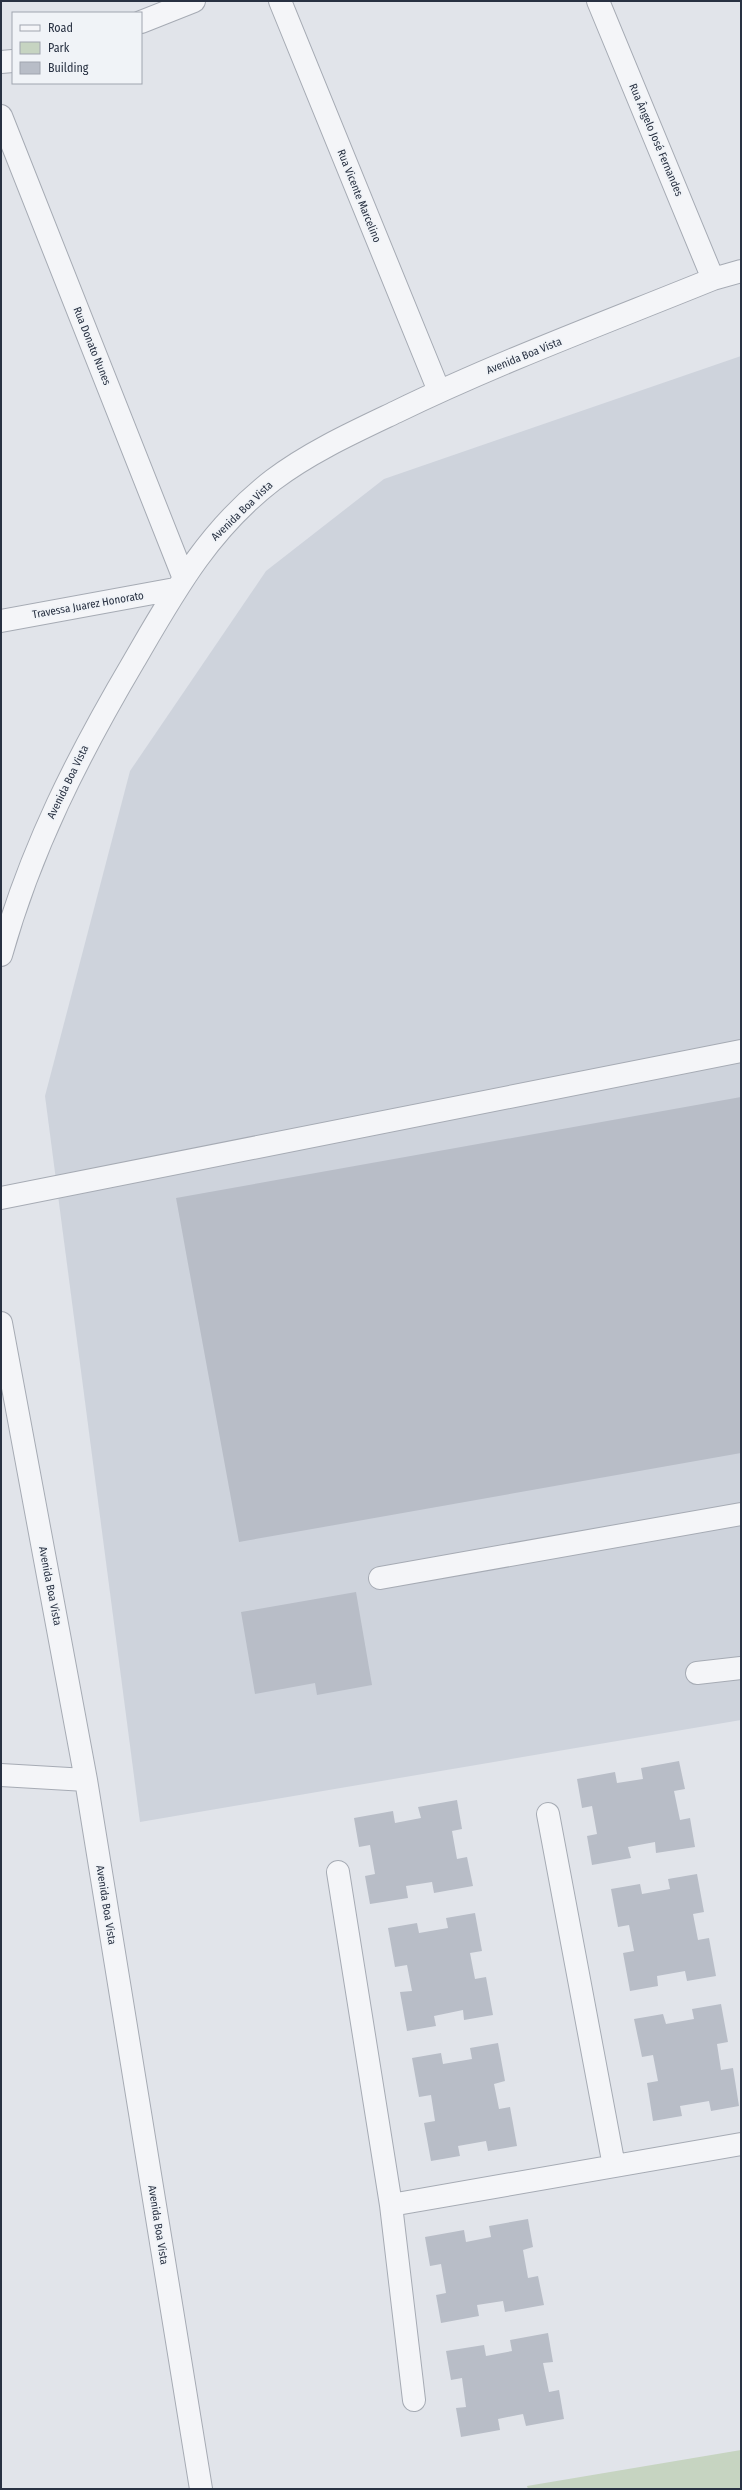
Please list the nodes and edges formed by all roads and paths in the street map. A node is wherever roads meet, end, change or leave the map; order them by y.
1 (194, 1) edge
2 (280, 1) edge
3 (598, 1) edge
4 (142, 22) edge
5 (12, 61) edge
6 (1, 62) edge
7 (1, 116) edge
8 (741, 271) edge
9 (714, 279) junction
10 (439, 391) junction
11 (179, 583) junction
12 (1, 621) edge
13 (1, 955) edge
14 (741, 1051) edge
15 (1, 1198) edge
16 (1, 1323) edge
17 (741, 1514) edge
18 (380, 1578) dead end
19 (741, 1668) edge
20 (697, 1673) dead end
21 (1, 1775) edge
22 (86, 1780) junction
23 (548, 1814) dead end
24 (338, 1872) dead end
25 (741, 2144) edge
26 (614, 2166) junction
27 (391, 2205) junction
28 (414, 2400) dead end
29 (201, 2489) edge

1 - 4 street
2 - 10 street, Rua Vicente Marcelino
3 - 9 street, Rua Ângelo José Fernandes
5 - 6 street
7 - 11 street, Rua Donato Nunes
8 - 9 street, Avenida Boa Vista
9 - 10 street, Avenida Boa Vista
10 - 11 street, Avenida Boa Vista
11 - 12 street, Travessa Juarez Honorato
11 - 13 street, Avenida Boa Vista
14 - 15 street
16 - 22 street, Avenida Boa Vista
17 - 18 street
19 - 20 street
21 - 22 street
22 - 29 street, Avenida Boa Vista
23 - 26 street
24 - 27 street
25 - 26 street
26 - 27 street
27 - 28 street

